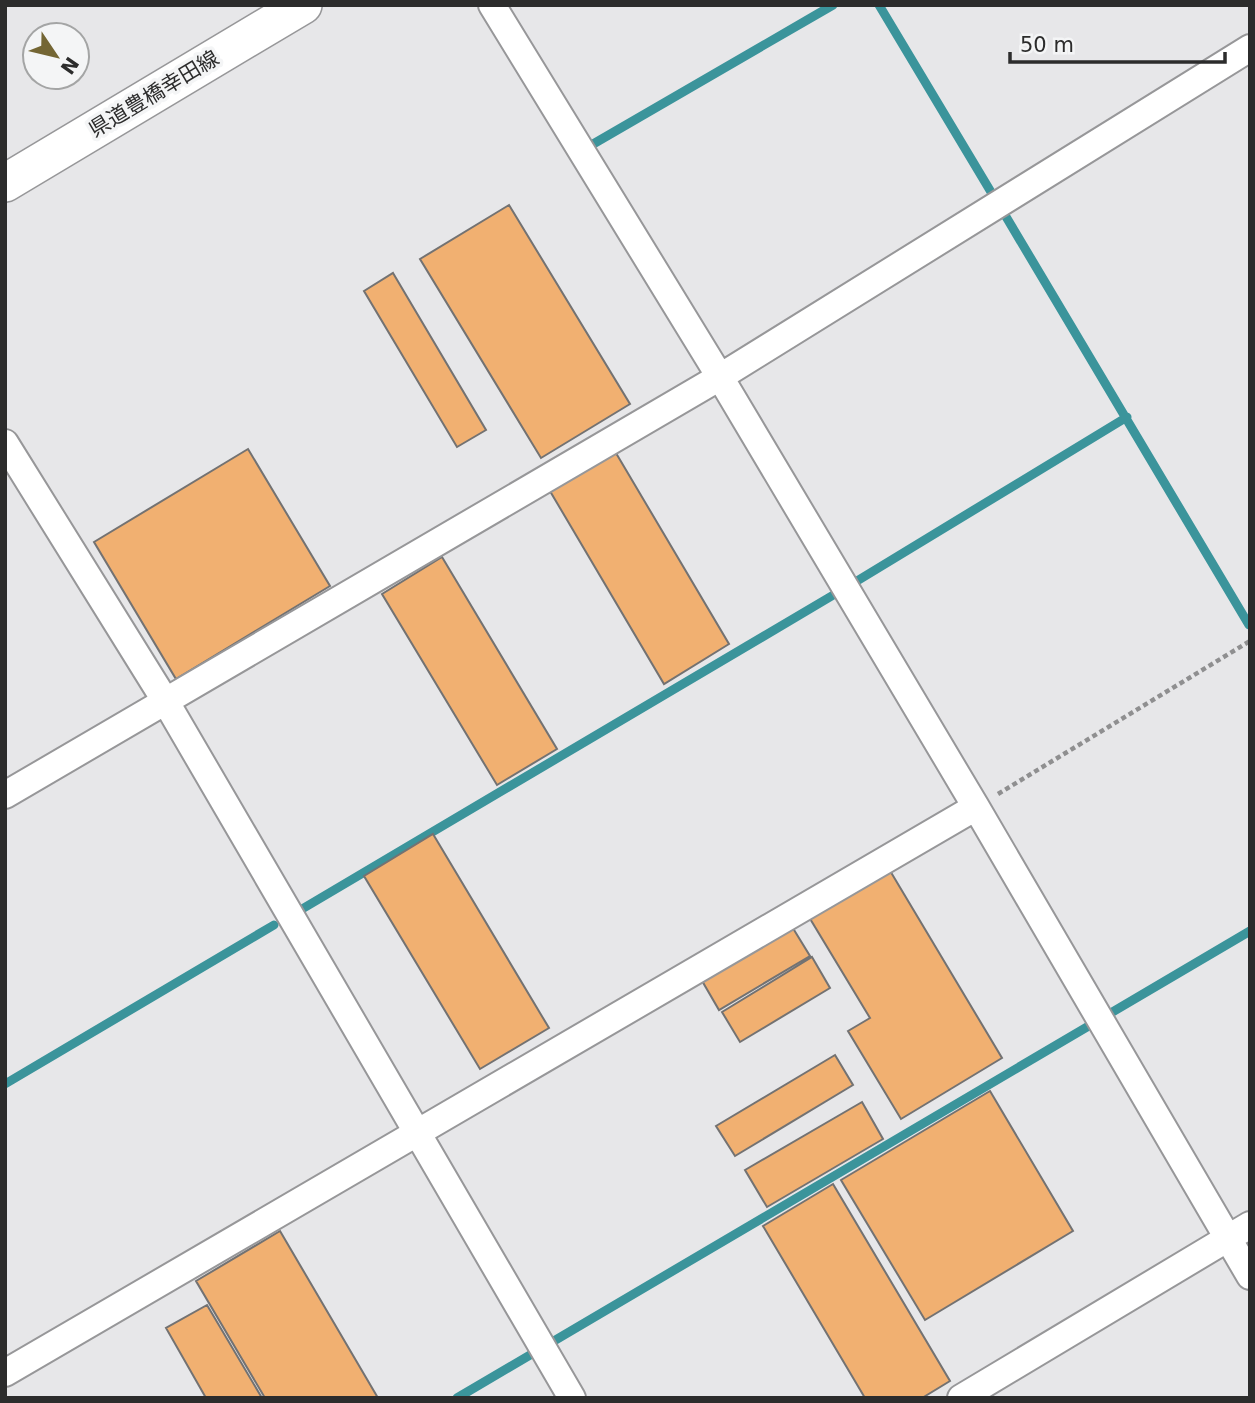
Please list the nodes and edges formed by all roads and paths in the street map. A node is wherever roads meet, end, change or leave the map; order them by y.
1 (303, 5) edge
2 (492, 5) edge
3 (1250, 48) edge
4 (5, 183) edge
5 (720, 377) junction
6 (5, 443) edge
7 (1250, 641) edge
8 (166, 702) junction
9 (5, 795) edge
10 (976, 807) junction
11 (418, 1132) junction
12 (1239, 1231) edge
13 (1250, 1276) edge
14 (5, 1373) edge
15 (572, 1398) edge
16 (961, 1398) edge

1 - 4 main road, 県道豊橋幸田線
2 - 5 street
3 - 5 street
5 - 8 street
5 - 10 street
6 - 8 street
7 - 10 path
8 - 9 street
8 - 11 street
10 - 11 street
10 - 12 street
11 - 14 street
11 - 15 street
12 - 13 street
12 - 16 street

